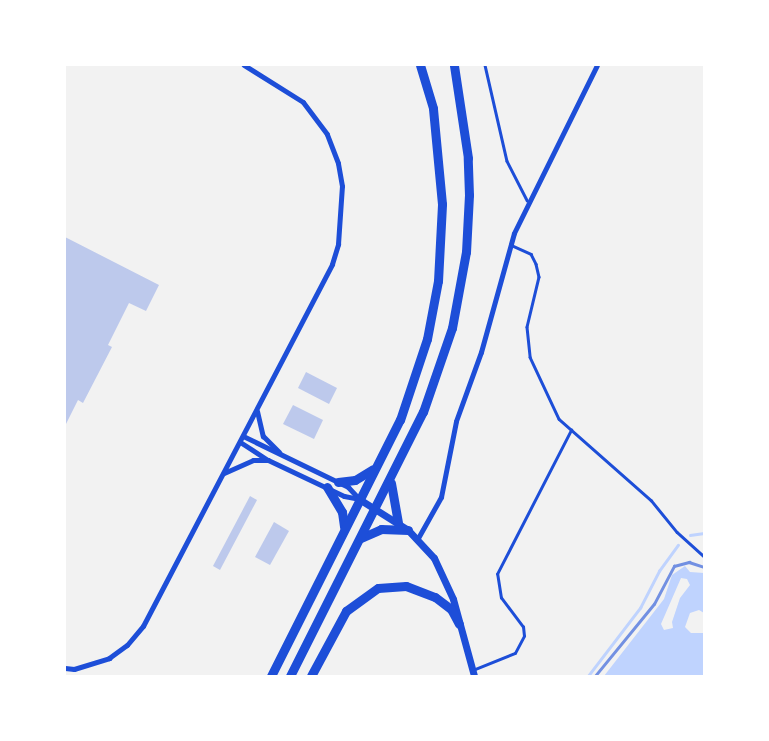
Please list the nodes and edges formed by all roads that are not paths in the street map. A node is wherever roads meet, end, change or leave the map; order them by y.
1 (244, 65) edge
2 (420, 65) edge
3 (454, 65) edge
4 (485, 65) edge
5 (597, 65) edge
6 (527, 200) junction
7 (510, 244) junction
8 (257, 410) junction
9 (571, 430) junction
10 (242, 439) junction
11 (283, 456) junction
12 (268, 460) junction
13 (375, 468) junction
14 (224, 473) junction
15 (390, 481) junction
16 (338, 482) junction
17 (327, 487) junction
18 (359, 499) junction
19 (377, 508) junction
20 (398, 522) junction
21 (344, 528) junction
22 (408, 530) junction
23 (418, 538) junction
24 (361, 539) junction
25 (704, 556) edge
26 (458, 624) junction
27 (65, 668) edge
28 (473, 673) edge
29 (271, 676) edge
30 (290, 676) edge
31 (311, 676) edge

1 - 8 street
2 - 13 highway
3 - 15 highway
4 - 6 lane
5 - 6 street
6 - 7 street
7 - 9 lane
7 - 23 street
8 - 10 street
8 - 11 street
9 - 25 lane
9 - 28 lane
10 - 11 street
10 - 12 street
10 - 14 street
11 - 16 street
12 - 14 street
12 - 17 street
13 - 16 highway
13 - 18 highway
14 - 27 street
15 - 19 highway
15 - 20 highway
16 - 18 street
17 - 18 street
17 - 21 highway
18 - 19 main road
18 - 21 highway
19 - 20 main road
19 - 24 highway
20 - 22 main road
21 - 29 highway
22 - 23 main road
22 - 24 highway
23 - 26 main road
24 - 30 highway
26 - 28 main road
26 - 31 highway

